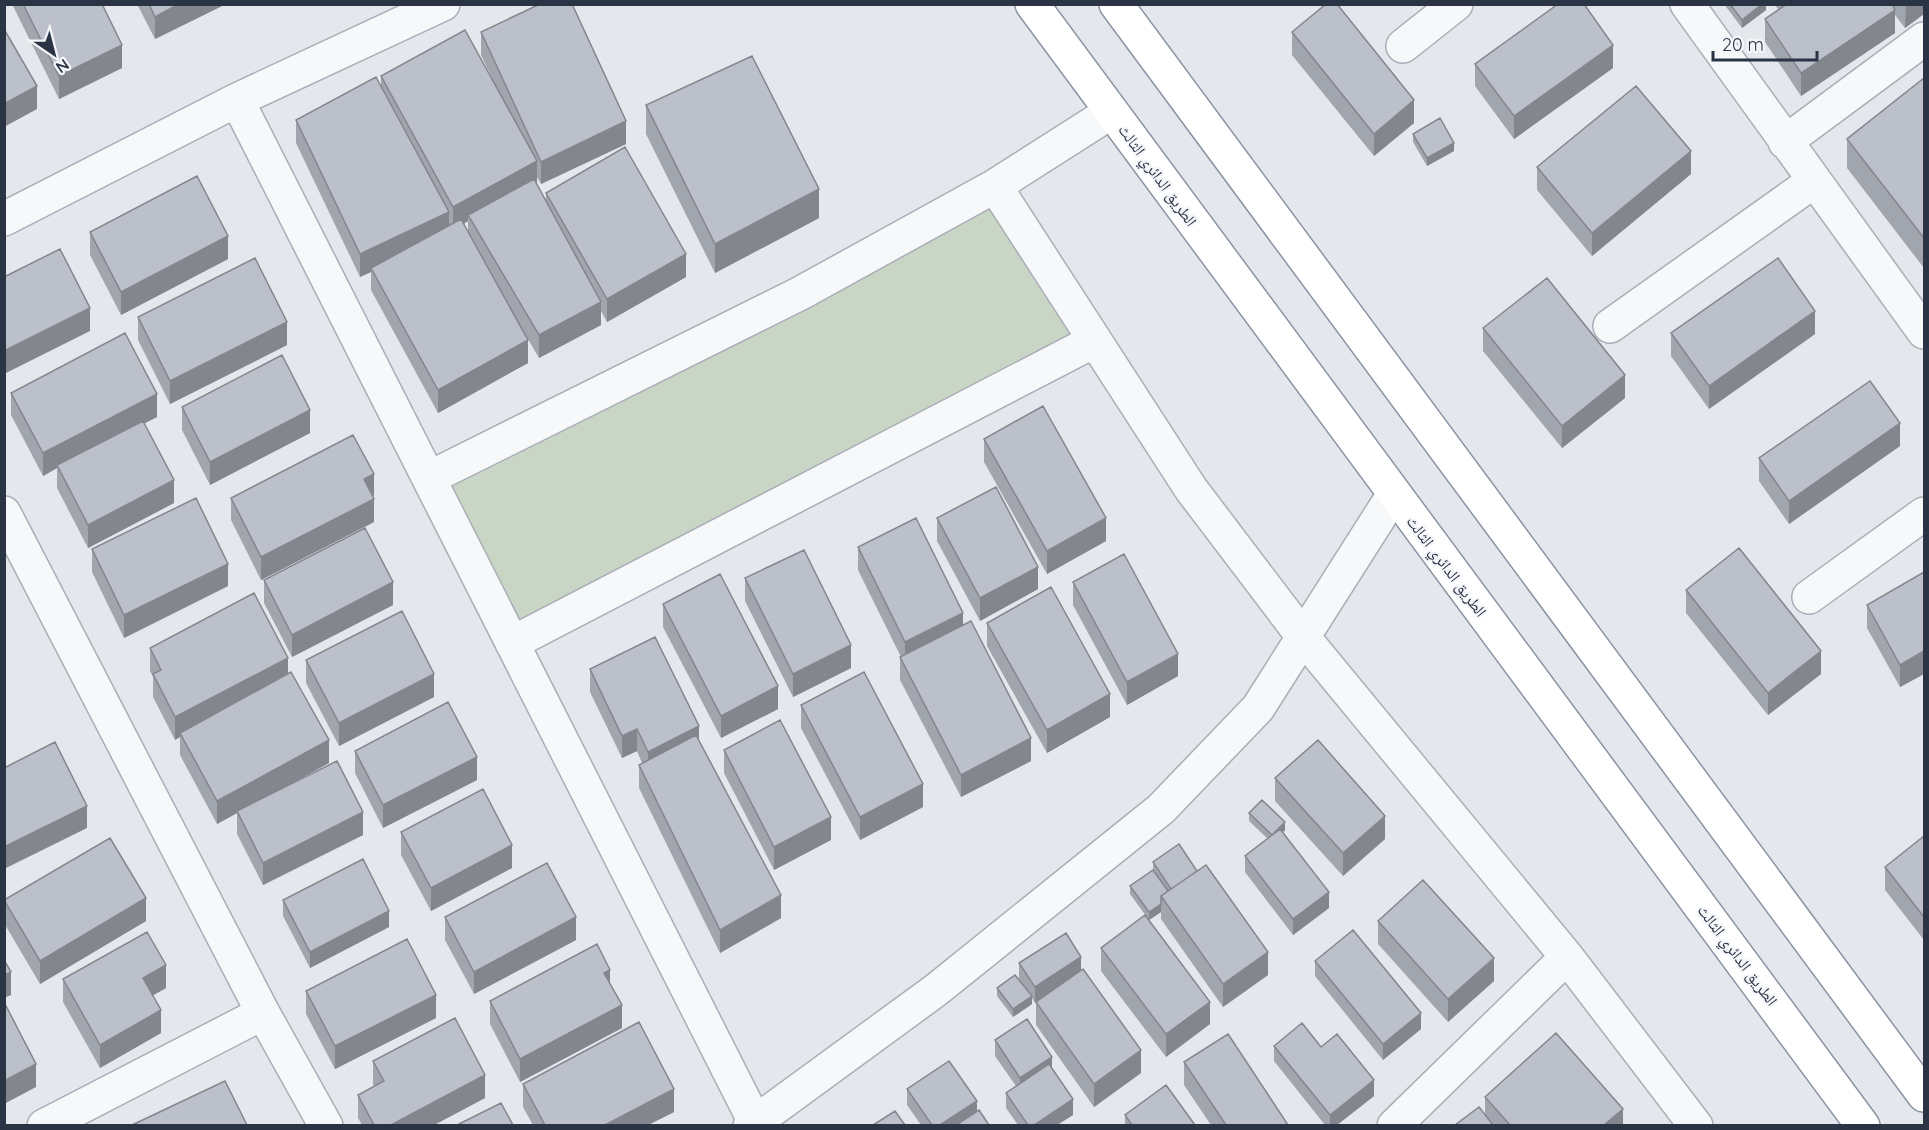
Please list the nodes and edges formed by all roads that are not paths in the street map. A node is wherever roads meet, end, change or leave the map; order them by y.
1 (443, 4) edge
2 (1032, 4) edge
3 (1116, 4) edge
4 (1456, 4) edge
5 (1687, 4) edge
6 (1924, 39) edge
7 (1403, 46) dead end
8 (237, 100) junction
9 (1112, 112) junction
10 (1785, 142) junction
11 (1814, 181) junction
12 (995, 186) junction
13 (4, 219) edge
14 (1610, 326) dead end
15 (1924, 332) edge
16 (1094, 341) junction
17 (429, 478) junction
18 (1394, 494) junction
19 (4, 513) edge
20 (1924, 514) edge
21 (1809, 597) dead end
22 (1304, 638) junction
23 (512, 643) junction
24 (1567, 957) junction
25 (263, 1013) junction
26 (1924, 1095) edge
27 (752, 1124) edge
28 (44, 1125) edge
29 (326, 1125) edge
30 (1394, 1125) edge
31 (1696, 1125) edge
32 (1863, 1125) edge

1 - 8 street
2 - 9 highway, الطريق الدائري الثالث
3 - 26 highway
4 - 7 street
5 - 10 street
6 - 10 street
8 - 13 street
8 - 17 street
9 - 12 street
9 - 18 highway, الطريق الدائري الثالث
10 - 11 street
11 - 14 street
11 - 15 street
12 - 16 street
12 - 17 street
16 - 22 street
16 - 23 street
17 - 23 street
18 - 22 street
18 - 32 highway, الطريق الدائري الثالث
19 - 25 street
20 - 21 street
22 - 24 street
22 - 27 street
23 - 27 street
24 - 30 street
24 - 31 street
25 - 28 street
25 - 29 street

